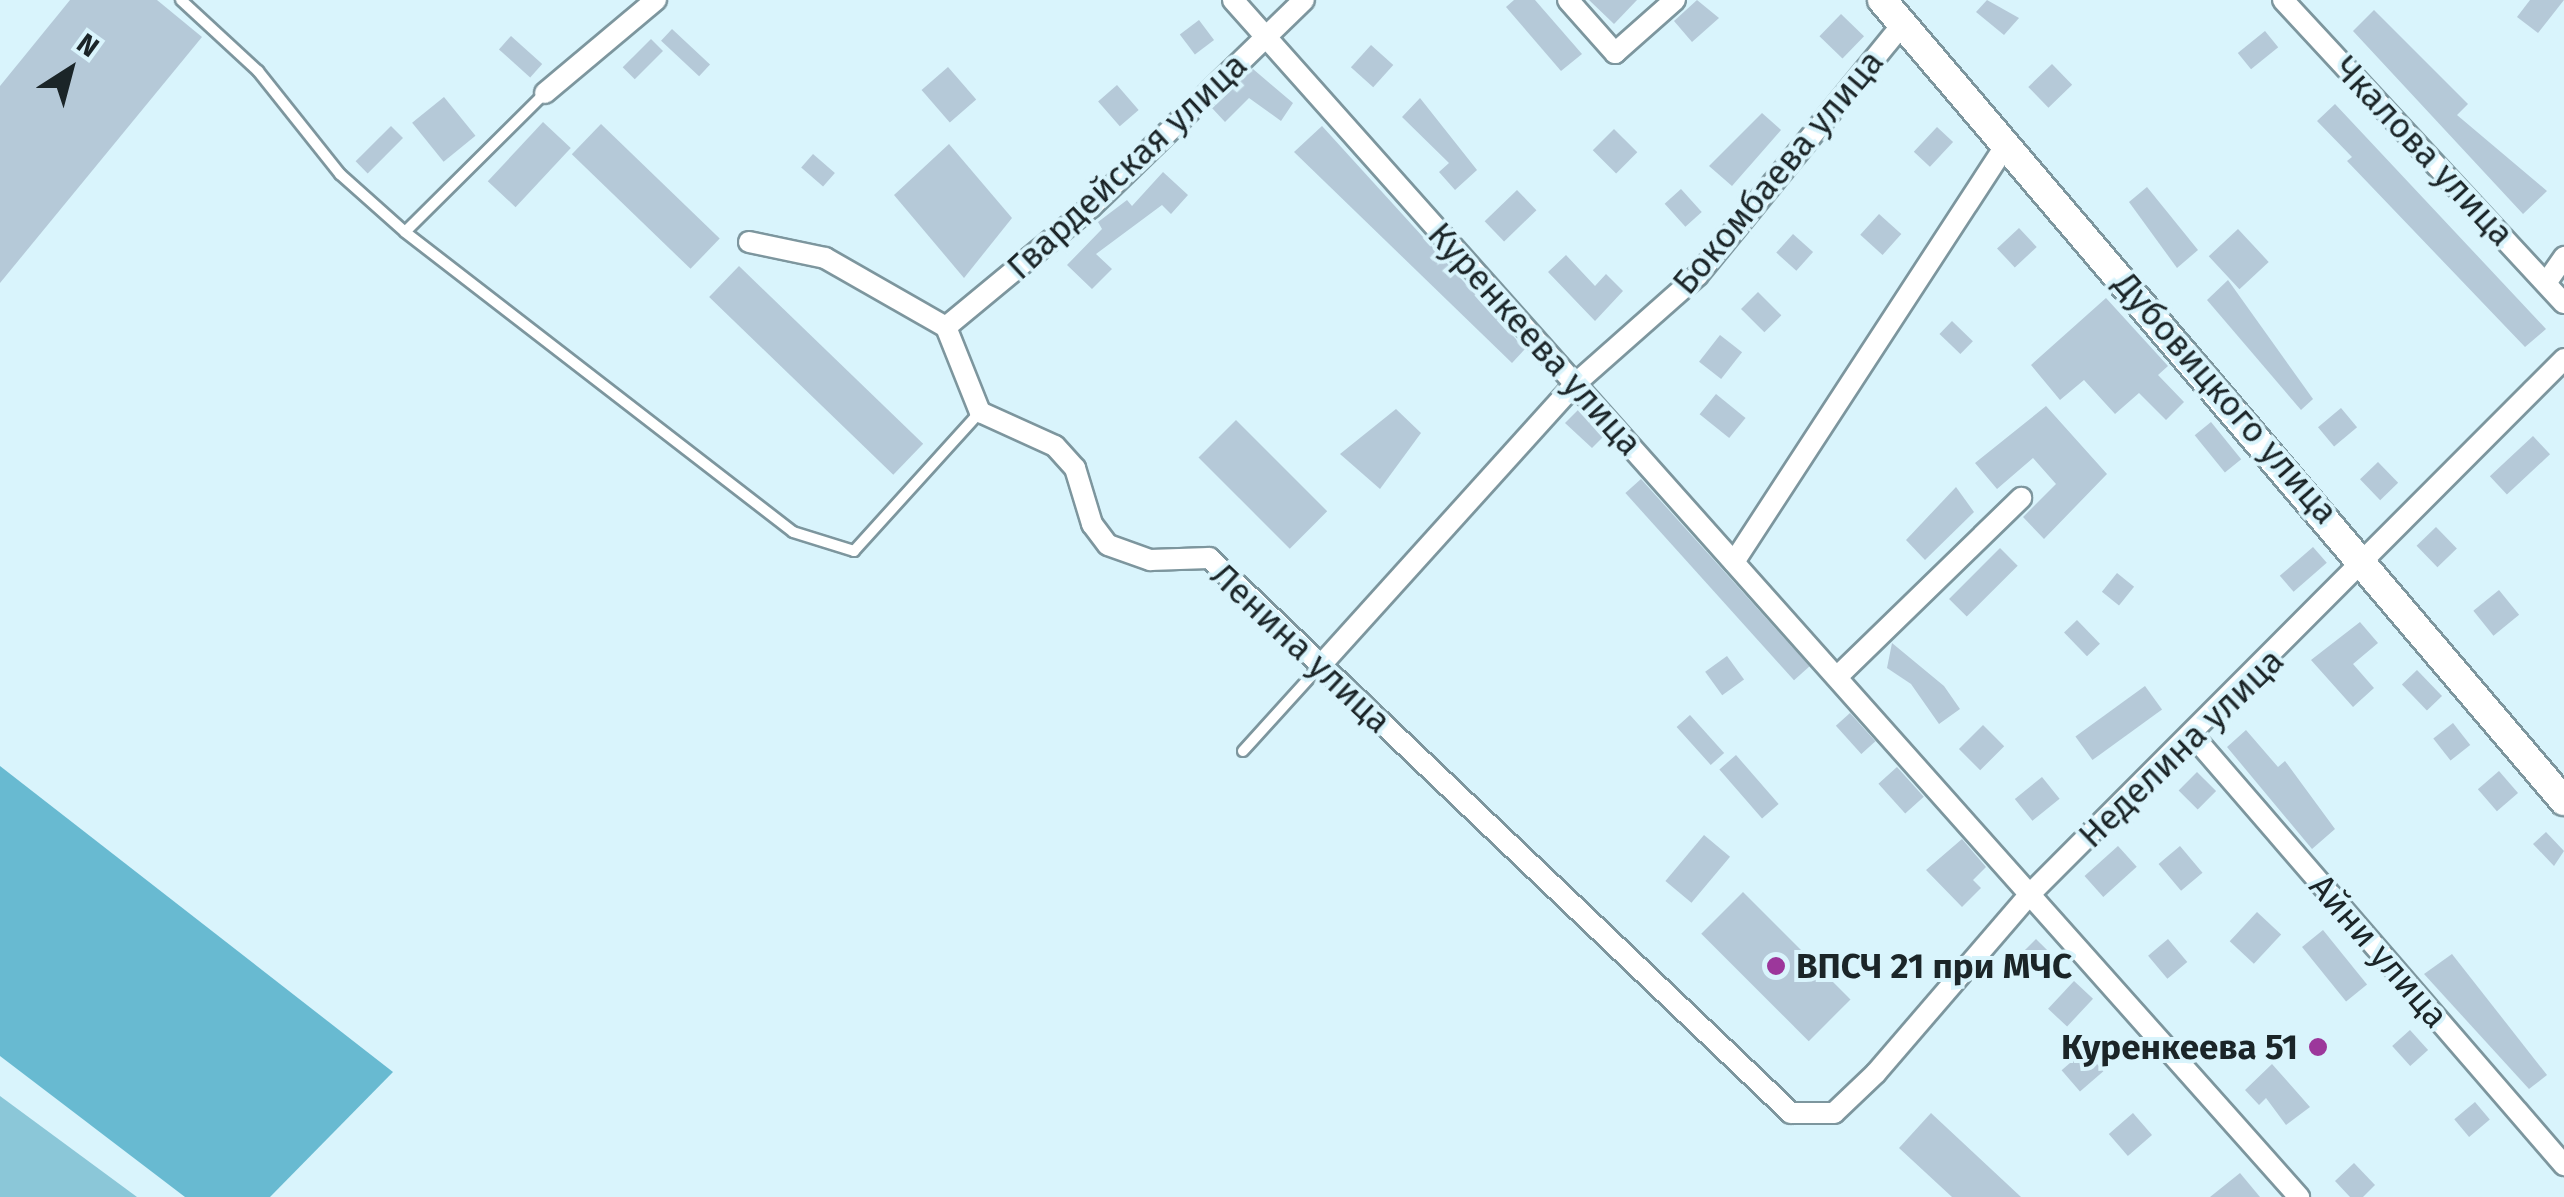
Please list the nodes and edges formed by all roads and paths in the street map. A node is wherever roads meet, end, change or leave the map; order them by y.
1 (181, 0) edge
2 (618, 0) edge
3 (656, 0) edge
4 (1233, 0) edge
5 (1304, 0) edge
6 (1568, 0) edge
7 (1675, 0) edge
8 (1882, 0) edge
9 (2283, 0) edge
10 (634, 17) junction
11 (1903, 24) junction
12 (1266, 37) junction
13 (545, 93) joint
14 (2007, 144) junction
15 (405, 232) junction
16 (749, 242) dead end
17 (2564, 257) edge
18 (2546, 283) junction
19 (2564, 303) edge
20 (946, 328) junction
21 (2564, 359) edge
22 (1575, 384) junction
23 (980, 412) junction
24 (2021, 498) dead end
25 (1734, 562) junction
26 (2368, 563) junction
27 (1321, 665) junction
28 (1837, 677) junction
29 (2194, 737) junction
30 (1243, 751) dead end
31 (2564, 802) edge
32 (2030, 894) junction
33 (1792, 1113) joint
34 (2564, 1165) edge
35 (2299, 1197) edge

1 - 15 lane
2 - 10 street
3 - 10 street
4 - 12 street, Куренкеева улица
5 - 12 street, Гвардейская улица
6 - 7 street
8 - 11 street, Дубовицкого улица
9 - 18 street, Чкалова улица
10 - 13 street
11 - 14 street, Дубовицкого улица
11 - 22 street, Бокомбаева улица
12 - 20 street, Гвардейская улица
12 - 22 street, Куренкеева улица
13 - 15 lane
14 - 25 street
14 - 26 street, Дубовицкого улица
15 - 23 lane
16 - 20 street
17 - 18 street
18 - 19 street, Чкалова улица
20 - 23 street
21 - 26 street, Неделина улица
22 - 25 street, Куренкеева улица
22 - 27 street, Бокомбаева улица
23 - 27 street, Ленина улица
24 - 28 street
25 - 28 street, Куренкеева улица
26 - 29 street, Неделина улица
26 - 31 street, Дубовицкого улица
27 - 30 lane
27 - 33 street, Ленина улица
28 - 32 street, Куренкеева улица
29 - 32 street, Неделина улица
29 - 34 street, Айни улица
32 - 33 street, Неделина улица
32 - 35 street, Куренкеева улица

